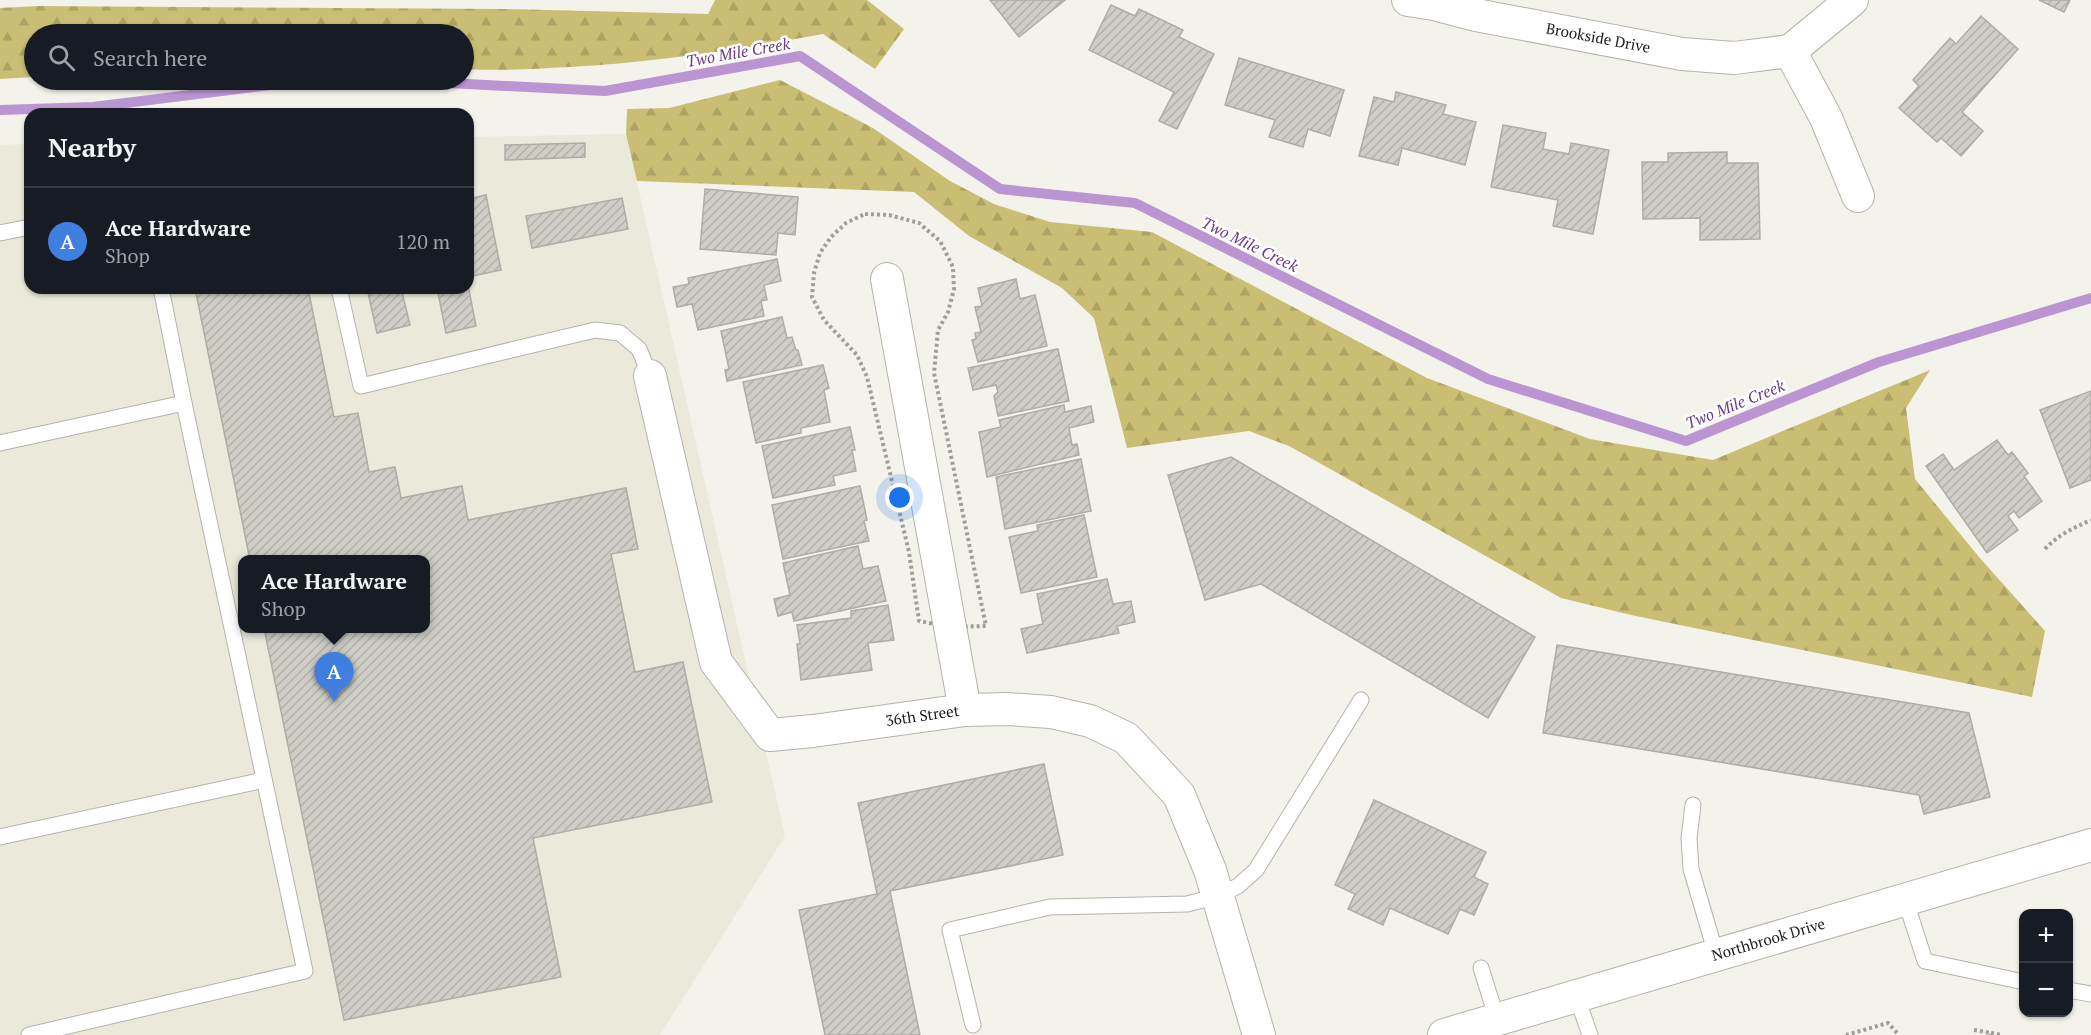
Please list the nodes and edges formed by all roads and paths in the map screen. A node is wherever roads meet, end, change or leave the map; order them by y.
1 (1408, 0) edge
2 (1852, 0) edge
3 (1790, 51) junction
4 (1858, 196) dead end
5 (24, 228) edge
6 (0, 233) edge
7 (887, 279) dead end
8 (162, 294) edge
9 (340, 294) edge
10 (650, 376) joint
11 (184, 403) junction
12 (0, 443) edge
13 (2091, 520) edge
14 (2045, 549) dead end
15 (1361, 700) dead end
16 (965, 710) junction
17 (264, 780) junction
18 (1693, 805) dead end
19 (0, 837) edge
20 (2091, 845) edge
21 (1218, 896) junction
22 (1905, 899) junction
23 (1716, 954) junction
24 (1481, 968) dead end
25 (2019, 981) edge
26 (2073, 991) edge
27 (2091, 994) edge
28 (1576, 996) junction
29 (1497, 1019) junction
30 (973, 1025) dead end
31 (1974, 1030) dead end
32 (1991, 1034) edge
33 (29, 1035) edge
34 (1258, 1035) edge
35 (1444, 1035) edge
36 (1590, 1035) edge
37 (1846, 1035) edge
38 (1899, 1035) edge
39 (2002, 1035) edge

1 - 3 street, Brookside Drive
2 - 3 street
3 - 4 street
5 - 6 lane
7 - 16 street
8 - 11 lane
9 - 10 lane
10 - 16 street, 36th Street
11 - 12 lane
11 - 17 lane
13 - 14 path
15 - 21 lane
16 - 21 street, 36th Street
17 - 19 lane
17 - 33 lane
18 - 23 lane
20 - 22 street, Northbrook Drive
21 - 30 lane
21 - 34 street, 36th Street
22 - 23 street, Northbrook Drive
22 - 25 lane
23 - 28 street, Northbrook Drive
24 - 29 lane
26 - 27 lane
28 - 29 street, Northbrook Drive
28 - 36 lane
29 - 35 street, Northbrook Drive
31 - 32 path
32 - 39 path
37 - 38 path

